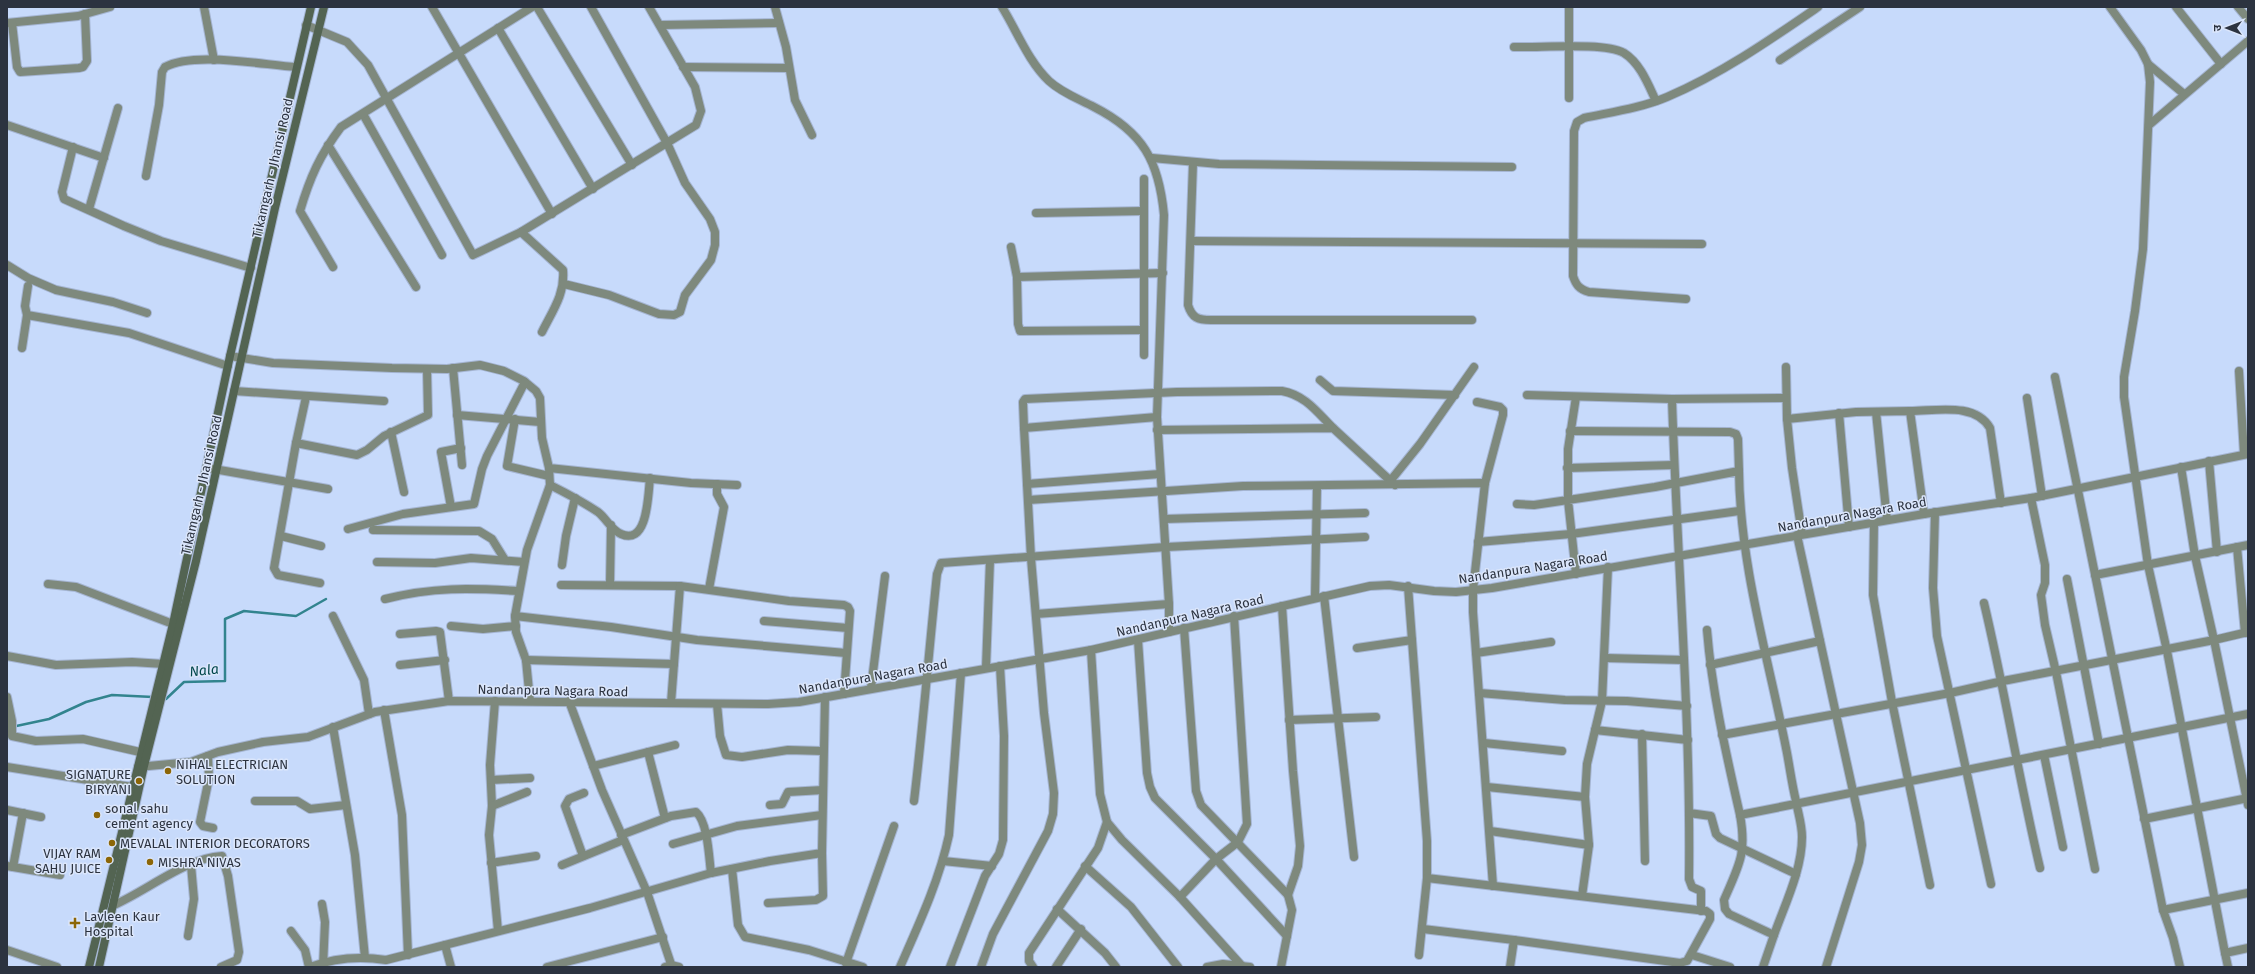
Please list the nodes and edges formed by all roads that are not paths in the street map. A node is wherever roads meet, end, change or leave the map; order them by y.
1 (108, 7) edge
2 (204, 7) edge
3 (311, 7) edge
4 (324, 7) edge
5 (432, 7) edge
6 (532, 7) edge
7 (537, 7) edge
8 (591, 7) edge
9 (649, 7) edge
10 (775, 7) edge
11 (1002, 7) edge
12 (1569, 7) edge
13 (1818, 7) edge
14 (1860, 7) edge
15 (2110, 7) edge
16 (2176, 7) edge
17 (2238, 7) edge
18 (85, 14) junction
19 (2248, 18) edge
20 (10, 23) edge
21 (779, 23) junction
22 (306, 25) junction
23 (660, 26) junction
24 (498, 28) junction
25 (318, 30) junction
26 (2248, 41) edge
27 (1514, 47) dead end
28 (1570, 48) junction
29 (460, 52) junction
30 (214, 60) junction
31 (1780, 60) dead end
32 (2148, 64) junction
33 (2221, 64) junction
34 (296, 67) junction
35 (683, 67) junction
36 (789, 68) junction
37 (2184, 94) junction
38 (1569, 98) dead end
39 (386, 100) junction
40 (1656, 101) junction
41 (118, 108) dead end
42 (363, 114) junction
43 (7, 125) edge
44 (2149, 125) junction
45 (812, 135) dead end
46 (667, 143) junction
47 (328, 145) junction
48 (73, 147) junction
49 (104, 158) junction
50 (1152, 158) junction
51 (1192, 163) junction
52 (632, 165) junction
53 (1512, 167) dead end
54 (146, 176) dead end
55 (1144, 179) dead end
56 (593, 189) junction
57 (89, 209) junction
58 (1144, 211) junction
59 (1036, 213) dead end
60 (552, 214) junction
61 (521, 232) junction
62 (1191, 241) junction
63 (1574, 243) junction
64 (1702, 244) dead end
65 (1011, 247) dead end
66 (442, 255) dead end
67 (7, 265) edge
68 (332, 267) dead end
69 (251, 268) junction
70 (1144, 273) junction
71 (1163, 273) junction
72 (1017, 277) junction
73 (564, 284) junction
74 (28, 286) dead end
75 (416, 287) dead end
76 (1686, 299) dead end
77 (147, 313) dead end
78 (27, 315) junction
79 (1472, 320) dead end
80 (1144, 330) junction
81 (542, 332) dead end
82 (22, 348) dead end
83 (1144, 355) dead end
84 (230, 356) junction
85 (241, 358) junction
86 (228, 366) junction
87 (1474, 367) dead end
88 (1786, 367) dead end
89 (453, 368) junction
90 (427, 369) junction
91 (2239, 371) dead end
92 (2055, 377) dead end
93 (1320, 380) dead end
94 (525, 382) junction
95 (234, 391) junction
96 (1157, 393) junction
97 (1455, 395) junction
98 (1527, 395) dead end
99 (306, 397) junction
100 (1576, 397) junction
101 (1786, 398) junction
102 (2027, 398) dead end
103 (1672, 400) junction
104 (384, 401) dead end
105 (1477, 402) dead end
106 (1910, 411) junction
107 (1876, 412) junction
108 (1839, 413) junction
109 (457, 415) junction
110 (1157, 417) junction
111 (506, 418) junction
112 (515, 419) junction
113 (1787, 419) junction
114 (540, 422) junction
115 (1024, 428) junction
116 (1333, 428) junction
117 (1157, 430) junction
118 (1570, 431) junction
119 (391, 432) junction
120 (1673, 432) junction
121 (296, 443) junction
122 (461, 448) junction
123 (2246, 454) edge
124 (2209, 461) junction
125 (462, 465) dead end
126 (1674, 465) junction
127 (2181, 467) junction
128 (208, 468) junction
129 (1567, 468) junction
130 (216, 470) junction
131 (1739, 471) junction
132 (1160, 474) junction
133 (549, 476) junction
134 (2136, 476) junction
135 (650, 478) junction
136 (1393, 482) junction
137 (1485, 483) junction
138 (290, 484) junction
139 (717, 484) junction
140 (1027, 484) junction
141 (1674, 484) junction
142 (737, 485) dead end
143 (1317, 486) junction
144 (328, 489) dead end
145 (2078, 489) junction
146 (1162, 490) junction
147 (404, 492) dead end
148 (2042, 496) junction
149 (575, 498) junction
150 (2031, 498) junction
151 (1028, 500) junction
152 (1568, 500) junction
153 (2001, 503) junction
154 (1517, 504) dead end
155 (451, 507) junction
156 (1739, 511) junction
157 (1935, 512) junction
158 (1365, 513) dead end
159 (1315, 514) junction
160 (1924, 514) junction
161 (1164, 519) junction
162 (1677, 520) junction
163 (1887, 520) junction
164 (1874, 522) junction
165 (610, 525) junction
166 (1849, 527) junction
167 (348, 529) dead end
168 (373, 530) dead end
169 (1571, 534) junction
170 (1800, 535) junction
171 (281, 536) junction
172 (1365, 536) dead end
173 (1315, 538) junction
174 (1478, 542) junction
175 (1743, 545) junction
176 (2248, 545) edge
177 (321, 546) dead end
178 (1166, 547) junction
179 (2237, 547) junction
180 (2217, 552) junction
181 (2195, 556) junction
182 (1031, 558) junction
183 (1678, 558) junction
184 (505, 560) junction
185 (990, 560) junction
186 (377, 562) dead end
187 (524, 562) junction
188 (562, 565) dead end
189 (2148, 565) junction
190 (1608, 567) junction
191 (1576, 574) junction
192 (2095, 575) junction
193 (885, 576) dead end
194 (2067, 578) dead end
195 (320, 583) dead end
196 (48, 584) dead end
197 (561, 586) dead end
198 (610, 586) junction
199 (680, 586) junction
200 (1408, 586) junction
201 (709, 589) junction
202 (1473, 590) junction
203 (519, 591) junction
204 (1324, 596) junction
205 (1315, 598) junction
206 (384, 599) dead end
207 (1984, 603) dead end
208 (1170, 604) junction
209 (1282, 606) junction
210 (1036, 614) junction
211 (333, 616) dead end
212 (515, 616) junction
213 (1234, 616) junction
214 (764, 621) dead end
215 (173, 624) junction
216 (451, 626) dead end
217 (516, 626) junction
218 (848, 628) junction
219 (1184, 628) junction
220 (1707, 630) dead end
221 (1169, 632) junction
222 (2246, 633) edge
223 (400, 634) dead end
224 (676, 637) junction
225 (1138, 640) junction
226 (1412, 640) junction
227 (2214, 640) junction
228 (1820, 641) junction
229 (1551, 642) dead end
230 (1357, 648) dead end
231 (1091, 650) junction
232 (2167, 651) junction
233 (846, 653) junction
234 (1476, 653) junction
235 (1766, 653) junction
236 (7, 656) edge
237 (1605, 658) junction
238 (1040, 659) junction
239 (445, 660) junction
240 (526, 660) junction
241 (1684, 660) junction
242 (2112, 660) junction
243 (164, 664) junction
244 (674, 664) junction
245 (400, 665) dead end
246 (1710, 665) junction
247 (1000, 666) junction
248 (2084, 666) junction
249 (986, 668) junction
250 (961, 672) junction
251 (2056, 672) junction
252 (925, 679) junction
253 (2002, 681) junction
254 (162, 686) junction
255 (870, 688) junction
256 (1479, 693) junction
257 (844, 694) junction
258 (1950, 694) junction
259 (825, 697) junction
260 (7, 699) edge
261 (449, 701) junction
262 (496, 701) junction
263 (530, 701) junction
264 (569, 701) junction
265 (1602, 701) junction
266 (1892, 702) junction
267 (672, 703) junction
268 (717, 704) junction
269 (1687, 706) junction
270 (156, 708) junction
271 (384, 710) junction
272 (369, 714) junction
273 (1836, 714) junction
274 (2248, 714) edge
275 (1376, 717) dead end
276 (1338, 718) junction
277 (2232, 719) junction
278 (1289, 720) junction
279 (1782, 725) junction
280 (333, 727) junction
281 (2181, 728) junction
282 (1595, 730) junction
283 (1642, 734) junction
284 (1722, 736) junction
285 (2128, 738) junction
286 (1688, 740) junction
287 (1484, 743) junction
288 (2098, 744) junction
289 (675, 745) dead end
290 (2071, 750) junction
291 (823, 751) junction
292 (1562, 751) dead end
293 (140, 752) junction
294 (648, 752) junction
295 (2044, 755) junction
296 (208, 756) junction
297 (2016, 761) junction
298 (140, 766) junction
299 (593, 766) junction
300 (7, 767) edge
301 (1967, 771) junction
302 (530, 778) dead end
303 (490, 780) junction
304 (1909, 782) junction
305 (132, 787) junction
306 (1487, 787) junction
307 (823, 790) junction
308 (527, 792) dead end
309 (584, 793) dead end
310 (1853, 793) junction
311 (1585, 797) junction
312 (255, 801) dead end
313 (914, 801) dead end
314 (2248, 801) edge
315 (1796, 802) junction
316 (346, 805) junction
317 (770, 805) dead end
318 (492, 806) junction
319 (2197, 808) junction
320 (7, 810) edge
321 (23, 813) junction
322 (1689, 813) junction
323 (822, 815) junction
324 (1740, 815) junction
325 (41, 817) dead end
326 (665, 818) junction
327 (2144, 819) junction
328 (1107, 822) junction
329 (894, 826) dead end
330 (214, 828) dead end
331 (1490, 832) junction
332 (706, 834) junction
333 (622, 837) junction
334 (1238, 842) junction
335 (673, 844) dead end
336 (1589, 845) junction
337 (2063, 847) dead end
338 (1743, 850) junction
339 (822, 853) junction
340 (536, 856) dead end
341 (583, 856) junction
342 (1354, 857) dead end
343 (1216, 859) junction
344 (944, 861) junction
345 (1645, 861) dead end
346 (491, 863) junction
347 (191, 865) junction
348 (562, 865) dead end
349 (10, 866) edge
350 (992, 866) junction
351 (1086, 866) junction
352 (2040, 868) dead end
353 (732, 869) junction
354 (2095, 869) dead end
355 (711, 873) junction
356 (1796, 874) junction
357 (60, 875) dead end
358 (1427, 878) junction
359 (1991, 884) dead end
360 (108, 885) junction
361 (1930, 885) dead end
362 (1493, 886) junction
363 (118, 887) junction
364 (647, 892) junction
365 (2248, 893) edge
366 (1288, 895) junction
367 (1582, 896) junction
368 (1180, 897) junction
369 (2214, 899) junction
370 (768, 903) dead end
371 (114, 904) junction
372 (322, 904) dead end
373 (1057, 909) junction
374 (2163, 910) junction
375 (1701, 911) junction
376 (1081, 929) junction
377 (1423, 929) junction
378 (291, 931) dead end
379 (498, 931) junction
380 (1774, 935) junction
381 (188, 936) dead end
382 (1287, 936) junction
383 (663, 937) junction
384 (1514, 940) junction
385 (445, 945) junction
386 (2248, 948) edge
387 (7, 950) edge
388 (2225, 954) junction
389 (408, 955) junction
390 (1419, 955) dead end
391 (1692, 955) junction
392 (365, 958) junction
393 (846, 963) junction
394 (1706, 964) edge
395 (322, 965) edge
396 (1246, 966) edge
397 (57, 967) edge
398 (89, 967) edge
399 (99, 967) edge
400 (221, 967) edge
401 (309, 967) edge
402 (451, 967) edge
403 (547, 967) edge
404 (672, 967) edge
405 (863, 967) edge
406 (900, 967) edge
407 (950, 967) edge
408 (981, 967) edge
409 (1033, 967) edge
410 (1056, 967) edge
411 (1116, 967) edge
412 (1178, 967) edge
413 (1207, 967) edge
414 (1282, 967) edge
415 (1510, 967) edge
416 (1730, 967) edge
417 (1763, 967) edge
418 (1826, 967) edge
419 (2180, 967) edge
420 (2228, 967) edge

1 - 18 street
2 - 30 street
3 - 22 street
4 - 25 street, Tikamgarh - Jhansi Road
5 - 29 street
6 - 24 street
7 - 52 street
8 - 46 street
9 - 23 street
10 - 21 street
11 - 50 street
12 - 28 street
13 - 40 street
14 - 31 street
15 - 32 street
16 - 33 street
17 - 19 street
18 - 20 street
18 - 20 street
21 - 23 street
21 - 36 street
22 - 25 street
22 - 34 street
23 - 35 street
24 - 29 street
24 - 56 street
25 - 39 street
25 - 85 street, Tikamgarh - Jhansi Road
26 - 33 street
27 - 28 street
28 - 38 street
28 - 40 street
29 - 39 street
29 - 60 street
30 - 34 street
30 - 54 street
32 - 37 street
32 - 44 street
33 - 37 street
34 - 69 street
35 - 36 street
35 - 46 street
36 - 45 street
37 - 44 street
39 - 42 street
39 - 61 street
40 - 63 street
41 - 49 street
42 - 47 street
42 - 66 street
43 - 48 street
44 - 134 street
46 - 52 street
46 - 73 street
47 - 68 street
47 - 75 street
48 - 49 street
48 - 57 street
49 - 57 street
50 - 51 street
50 - 71 street
51 - 53 street
51 - 62 street
52 - 56 street
55 - 58 street
56 - 60 street
57 - 69 street
58 - 59 street
58 - 70 street
60 - 61 street
61 - 73 street
62 - 63 street
62 - 79 street
63 - 64 street
63 - 76 street
65 - 72 street
67 - 77 street
69 - 84 street
70 - 71 street
70 - 72 street
70 - 80 street
71 - 96 street
72 - 80 street
73 - 81 street
74 - 78 street
78 - 82 street
78 - 86 street
80 - 83 street
84 - 85 street
84 - 86 street
85 - 90 street
85 - 95 street, Tikamgarh - Jhansi Road
86 - 128 street
87 - 97 street
88 - 101 street
89 - 90 street
89 - 94 street
89 - 109 street
90 - 119 street
91 - 123 street
92 - 145 street
93 - 97 street
94 - 111 street
94 - 114 street
95 - 99 street
95 - 130 street, Tikamgarh - Jhansi Road
96 - 110 street
96 - 115 street
96 - 116 street
97 - 136 street
98 - 100 street
99 - 104 street
99 - 121 street
100 - 103 street
100 - 118 street
101 - 103 street
101 - 113 street
102 - 148 street
103 - 120 street
105 - 137 street
106 - 107 street
106 - 153 street
106 - 160 street
107 - 108 street
107 - 163 street
108 - 113 street
108 - 166 street
109 - 111 street
109 - 122 street
110 - 115 street
110 - 117 street
111 - 112 street
111 - 155 street
112 - 114 street
112 - 133 street
113 - 170 street
114 - 133 street
115 - 140 street
116 - 117 street
116 - 136 street
117 - 132 street
118 - 120 street
118 - 129 street
119 - 121 street
119 - 147 street
120 - 126 street
120 - 131 street
121 - 138 street
122 - 125 street
122 - 155 street
123 - 124 street, Nandanpura Nagara Road
124 - 127 street, Nandanpura Nagara Road
124 - 180 street
126 - 129 street
126 - 141 street
127 - 134 street, Nandanpura Nagara Road
127 - 181 street
128 - 130 street
128 - 215 street
129 - 152 street
130 - 138 street
130 - 254 street, Tikamgarh - Jhansi Road
131 - 141 street
131 - 156 street
132 - 140 street
132 - 146 street
133 - 135 street
133 - 149 street
133 - 187 street
134 - 145 street, Nandanpura Nagara Road
134 - 189 street
135 - 139 street
135 - 165 street
136 - 137 street
136 - 143 street
137 - 174 street
138 - 144 street
138 - 171 street
139 - 142 street
139 - 201 street
140 - 151 street
141 - 152 street
141 - 162 street
143 - 146 street
143 - 159 street
145 - 148 street, Nandanpura Nagara Road
145 - 192 street
146 - 151 street
146 - 161 street
148 - 150 street, Nandanpura Nagara Road
149 - 165 street
149 - 188 street
150 - 153 street, Nandanpura Nagara Road
150 - 251 street
151 - 182 street
152 - 154 street
152 - 169 street
153 - 157 street, Nandanpura Nagara Road
155 - 167 street
156 - 162 street
156 - 175 street
157 - 160 street, Nandanpura Nagara Road
157 - 258 street
158 - 159 street
159 - 161 street
159 - 173 street
160 - 163 street, Nandanpura Nagara Road
161 - 178 street
162 - 169 street
162 - 183 street
163 - 164 street, Nandanpura Nagara Road
164 - 166 street, Nandanpura Nagara Road
164 - 266 street
165 - 198 street
166 - 170 street, Nandanpura Nagara Road
168 - 184 street
169 - 174 street
169 - 191 street
170 - 175 street, Nandanpura Nagara Road
170 - 228 street
171 - 177 street
171 - 195 street
172 - 173 street
173 - 178 street
173 - 205 street
174 - 202 street
175 - 183 street, Nandanpura Nagara Road
175 - 235 street
176 - 179 street
178 - 182 street
178 - 208 street
179 - 180 street
179 - 222 street
180 - 181 street
181 - 189 street
181 - 227 street
182 - 185 street
182 - 210 street
183 - 190 street, Nandanpura Nagara Road
183 - 241 street
184 - 186 street
184 - 187 street
185 - 249 street
185 - 252 street
187 - 203 street
189 - 192 street
189 - 232 street
190 - 191 street, Nandanpura Nagara Road
190 - 237 street
191 - 202 street, Nandanpura Nagara Road
192 - 242 street
193 - 255 street
194 - 248 street
196 - 215 street
197 - 198 street
198 - 199 street
199 - 201 street
199 - 224 street
200 - 202 street, Nandanpura Nagara Road
200 - 204 street, Nandanpura Nagara Road
200 - 226 street
201 - 218 street
202 - 234 street
203 - 206 street
203 - 212 street
204 - 205 street, Nandanpura Nagara Road
204 - 276 street
205 - 209 street, Nandanpura Nagara Road
207 - 253 street
208 - 210 street
208 - 221 street
209 - 213 street, Nandanpura Nagara Road
209 - 278 street
210 - 238 street
211 - 272 street
212 - 217 street
212 - 224 street
213 - 219 street, Nandanpura Nagara Road
213 - 334 street
214 - 218 street
215 - 243 street
216 - 217 street
217 - 240 street
218 - 233 street
219 - 221 street, Nandanpura Nagara Road
219 - 334 street
220 - 246 street
221 - 225 street, Nandanpura Nagara Road
222 - 227 street
223 - 239 street
224 - 233 street
224 - 244 street
225 - 231 street, Nandanpura Nagara Road
225 - 343 street
226 - 230 street
226 - 358 street
227 - 232 street
227 - 277 street
228 - 235 street
228 - 273 street
229 - 234 street
231 - 238 street, Nandanpura Nagara Road
231 - 328 street
232 - 242 street
232 - 281 street
233 - 257 street
234 - 256 street
235 - 246 street
235 - 279 street
236 - 243 street
237 - 241 street
237 - 265 street
238 - 247 street, Nandanpura Nagara Road
238 - 408 street
239 - 245 street
239 - 261 street
240 - 244 street
240 - 263 street
241 - 269 street
242 - 248 street
242 - 285 street
243 - 254 street
244 - 267 street
246 - 284 street
247 - 249 street, Nandanpura Nagara Road
247 - 350 street
248 - 251 street
248 - 288 street
249 - 250 street, Nandanpura Nagara Road
250 - 252 street, Nandanpura Nagara Road
250 - 344 street
251 - 253 street
251 - 290 street
252 - 255 street, Nandanpura Nagara Road
252 - 313 street
253 - 258 street
253 - 297 street
254 - 270 street
255 - 257 street, Nandanpura Nagara Road
256 - 265 street
256 - 287 street
257 - 259 street, Nandanpura Nagara Road
258 - 266 street
258 - 301 street
259 - 268 street, Nandanpura Nagara Road
259 - 291 street
260 - 293 street
261 - 262 street, Nandanpura Nagara Road
261 - 271 street, Nandanpura Nagara Road
262 - 263 street, Nandanpura Nagara Road
262 - 303 street
263 - 264 street, Nandanpura Nagara Road
264 - 267 street, Nandanpura Nagara Road
264 - 299 street
265 - 269 street
265 - 282 street
266 - 273 street
266 - 304 street
267 - 268 street, Nandanpura Nagara Road
268 - 291 street
269 - 286 street
270 - 293 street
270 - 298 street
271 - 272 street, Nandanpura Nagara Road
271 - 389 street
272 - 280 street, Nandanpura Nagara Road
273 - 279 street
273 - 310 street
274 - 277 street
275 - 276 street
276 - 278 street
276 - 342 street
277 - 281 street
277 - 314 street
278 - 366 street
279 - 284 street
279 - 315 street
280 - 296 street, Nandanpura Nagara Road
280 - 316 street
281 - 285 street
281 - 319 street
282 - 283 street
282 - 311 street
283 - 286 street
283 - 345 street
284 - 324 street
285 - 288 street
285 - 327 street
286 - 322 street
287 - 292 street
287 - 306 street
288 - 290 street
289 - 294 street
290 - 295 street
290 - 354 street
291 - 307 street
293 - 298 street
294 - 299 street
294 - 326 street
295 - 297 street
295 - 337 street
296 - 298 street, Nandanpura Nagara Road
296 - 330 street
297 - 301 street
297 - 352 street
298 - 305 street
298 - 363 street
299 - 333 street
300 - 305 street
301 - 304 street
301 - 359 street
302 - 303 street
303 - 318 street
304 - 310 street
304 - 361 street
305 - 360 street
306 - 311 street
306 - 331 street
307 - 317 street
307 - 323 street
308 - 318 street
309 - 341 street
310 - 315 street
310 - 418 street
311 - 336 street
312 - 316 street
314 - 319 street
315 - 324 street
315 - 356 street
316 - 392 street
318 - 346 street
319 - 327 street
319 - 369 street
320 - 321 street
321 - 325 street
321 - 349 street
322 - 338 street
322 - 375 street
323 - 332 street
323 - 339 street
324 - 338 street
326 - 332 street
326 - 333 street
327 - 374 street
328 - 351 street
328 - 368 street
329 - 393 street
331 - 336 street
331 - 362 street
332 - 335 street
332 - 355 street
333 - 341 street
333 - 364 street
334 - 343 street
334 - 366 street
336 - 367 street
338 - 356 street
338 - 380 street
339 - 353 street
339 - 370 street
340 - 346 street
341 - 348 street
343 - 368 street
343 - 382 street
344 - 350 street
344 - 406 street
346 - 379 street
347 - 371 street
347 - 381 street
347 - 400 street
349 - 357 street
350 - 407 street
351 - 373 street
351 - 412 street
353 - 355 street
353 - 393 street
355 - 364 street
356 - 380 street
358 - 362 street
358 - 377 street
360 - 363 street
360 - 398 street
362 - 367 street
363 - 371 street
364 - 379 street
364 - 383 street
365 - 369 street
366 - 382 street
367 - 375 street
368 - 396 street
369 - 374 street
369 - 388 street
371 - 399 street
372 - 395 street
373 - 376 street
373 - 409 street
374 - 419 street
375 - 391 street
376 - 410 street
376 - 411 street
377 - 384 street
377 - 390 street
378 - 401 street
379 - 385 street
380 - 417 street
382 - 414 street
383 - 403 street
383 - 404 street
384 - 391 street
384 - 415 street
385 - 389 street
385 - 402 street
386 - 388 street
387 - 397 street
388 - 420 street
389 - 392 street
391 - 394 street
392 - 395 street
393 - 405 street
394 - 416 street
395 - 401 street
396 - 413 street

